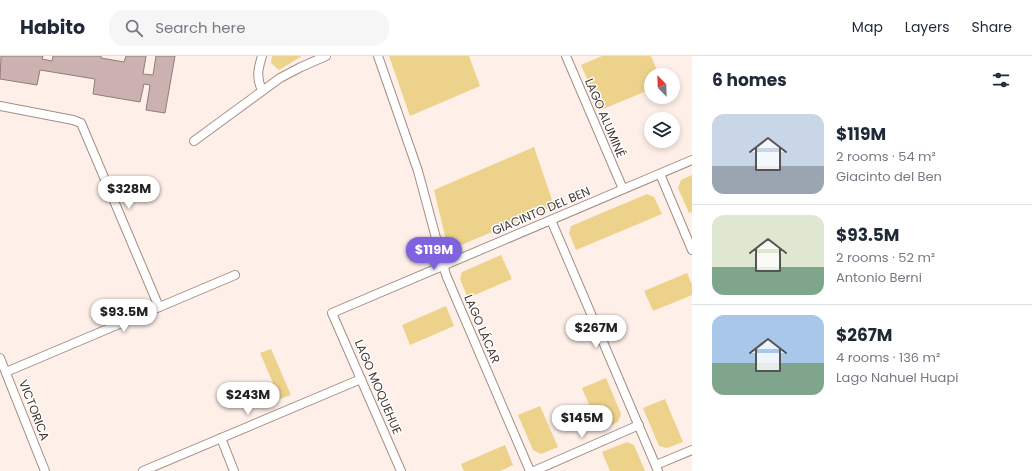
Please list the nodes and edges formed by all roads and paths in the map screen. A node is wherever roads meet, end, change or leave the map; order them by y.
1 (262, 56) edge
2 (326, 56) edge
3 (378, 56) edge
4 (566, 56) edge
5 (262, 90) junction
6 (0, 106) edge
7 (194, 141) dead end
8 (692, 160) edge
9 (660, 174) junction
10 (623, 190) junction
11 (551, 220) junction
12 (692, 250) edge
13 (443, 266) junction
14 (234, 275) dead end
15 (159, 307) junction
16 (332, 313) joint
17 (0, 358) edge
18 (6, 372) junction
19 (361, 379) junction
20 (639, 425) junction
21 (220, 438) junction
22 (692, 450) edge
23 (657, 468) edge
24 (45, 471) edge
25 (143, 471) edge
26 (234, 471) edge
27 (401, 471) edge
28 (530, 471) edge
29 (534, 471) edge

1 - 5 street
2 - 5 street
3 - 13 street, LAGO LÁCAR
4 - 10 street, LAGO ALUMINÉ
5 - 7 street
6 - 15 street
8 - 9 street, GIACINTO DEL BEN
9 - 10 street, GIACINTO DEL BEN
9 - 12 street
10 - 11 street, GIACINTO DEL BEN
11 - 13 street, GIACINTO DEL BEN
11 - 20 street
13 - 16 street, GIACINTO DEL BEN
13 - 28 street, LAGO LÁCAR
14 - 15 street
15 - 18 street
16 - 19 street, LAGO MOQUEHUE
17 - 18 street, VICTORICA
18 - 24 street, VICTORICA
19 - 21 street
19 - 27 street, LAGO MOQUEHUE
20 - 23 street
20 - 29 street
21 - 25 street
21 - 26 street
22 - 23 street

